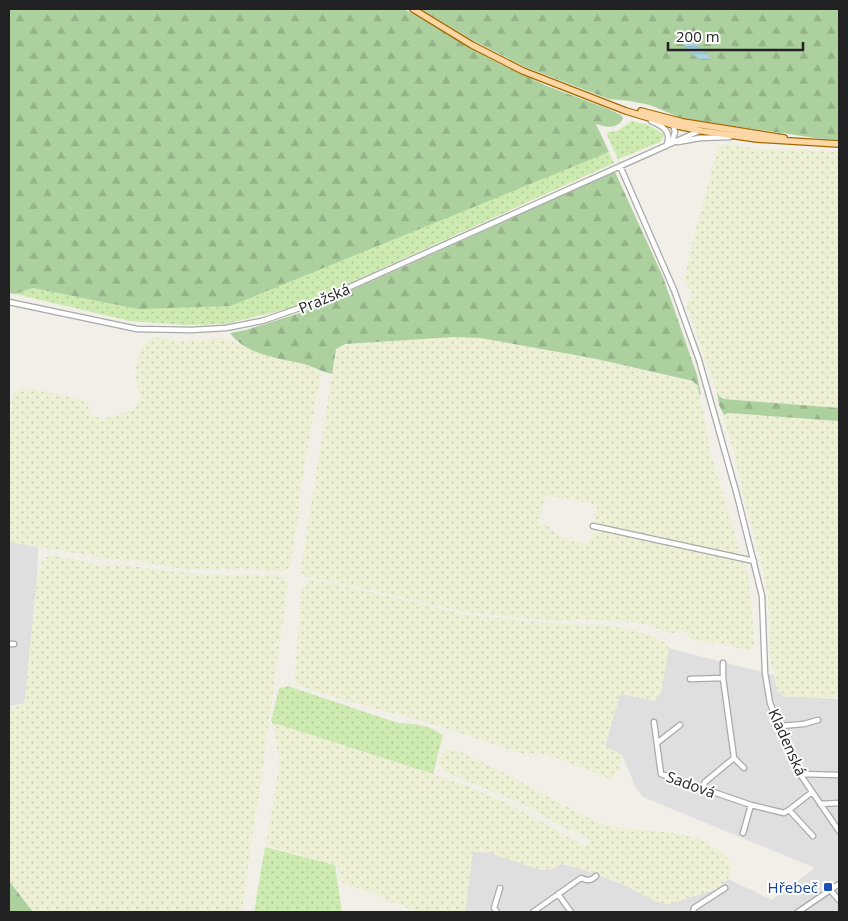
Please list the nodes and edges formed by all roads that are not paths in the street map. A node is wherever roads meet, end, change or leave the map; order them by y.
1 (413, 9) edge
2 (607, 104) junction
3 (626, 111) junction
4 (666, 118) junction
5 (673, 125) junction
6 (733, 130) junction
7 (702, 131) junction
8 (757, 139) junction
9 (815, 143) junction
10 (672, 144) junction
11 (839, 144) edge
12 (666, 146) junction
13 (620, 166) junction
14 (9, 302) edge
15 (593, 526) dead end
16 (754, 561) junction
17 (723, 663) dead end
18 (723, 678) junction
19 (690, 679) dead end
20 (818, 720) dead end
21 (654, 722) dead end
22 (680, 725) dead end
23 (780, 726) junction
24 (657, 743) junction
25 (734, 758) junction
26 (744, 768) dead end
27 (800, 774) junction
28 (839, 775) edge
29 (702, 789) junction
30 (812, 792) junction
31 (839, 803) edge
32 (820, 804) junction
33 (751, 805) junction
34 (789, 810) junction
35 (839, 831) edge
36 (743, 833) dead end
37 (813, 836) dead end
38 (596, 876) dead end
39 (839, 884) edge
40 (500, 888) dead end
41 (725, 888) dead end
42 (830, 890) junction
43 (558, 894) junction
44 (839, 900) edge
45 (497, 912) edge
46 (533, 912) edge
47 (571, 912) edge
48 (693, 912) edge
49 (798, 912) edge

1 - 2 main road
2 - 3 main road
2 - 4 main road
3 - 5 main road
3 - 12 street
4 - 5 street
4 - 6 main road
5 - 7 main road
5 - 10 street
6 - 7 street
6 - 9 main road
7 - 8 main road
7 - 10 street
8 - 9 main road
8 - 10 street
9 - 11 main road
10 - 12 street, Pražská
12 - 13 street, Pražská
13 - 14 street, Pražská
13 - 16 street, Kladenská
15 - 16 street
16 - 23 street, Kladenská
17 - 18 street
18 - 19 street
18 - 25 street
20 - 23 street
21 - 24 street, Sadová
22 - 24 street
23 - 27 street, Kladenská
24 - 29 street, Sadová
25 - 26 street
25 - 29 street
27 - 28 street
27 - 30 street, Kladenská
29 - 33 street, Sadová
30 - 32 street, Kladenská
30 - 34 street
31 - 32 street
32 - 35 street, Kladenská
33 - 34 street, Sadová
33 - 36 street
34 - 37 street
38 - 43 street
39 - 42 street
40 - 45 street
41 - 48 street
42 - 44 street
42 - 49 street
43 - 46 street
43 - 47 street

